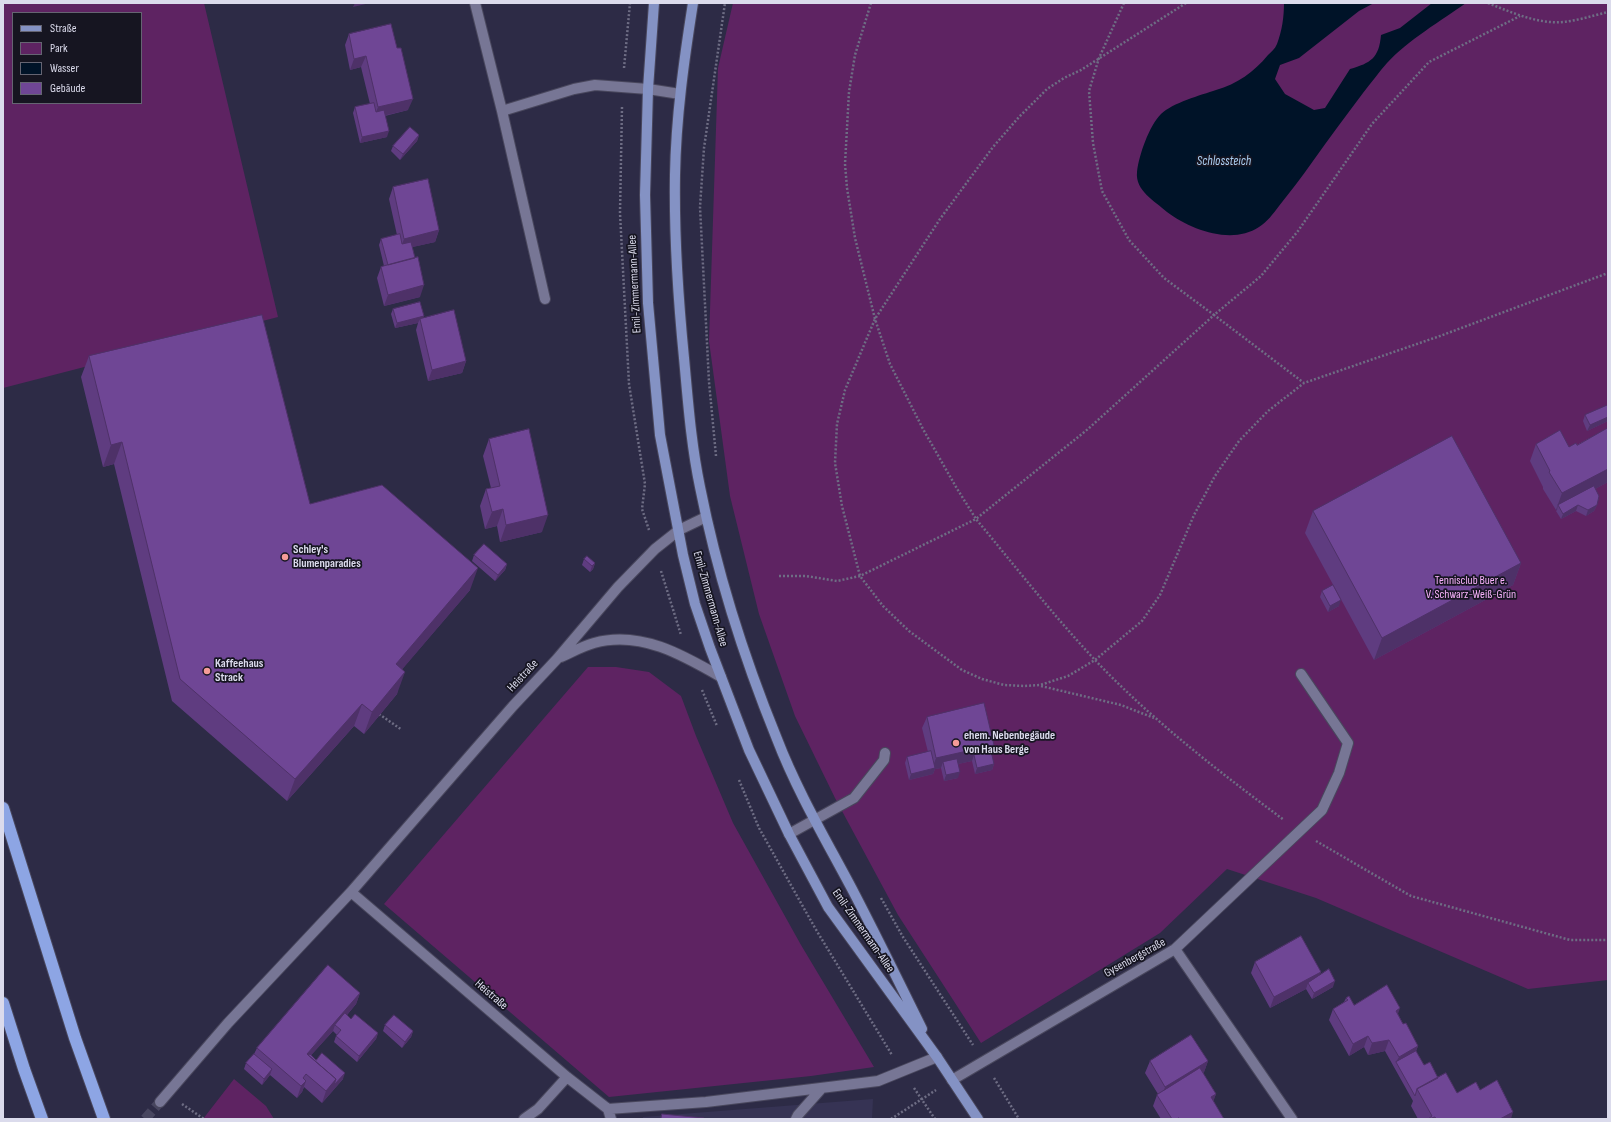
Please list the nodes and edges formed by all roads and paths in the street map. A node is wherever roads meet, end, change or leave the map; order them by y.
1 (475, 3) edge
2 (654, 3) edge
3 (693, 3) edge
4 (726, 3) edge
5 (871, 3) edge
6 (1124, 3) edge
7 (1186, 3) edge
8 (1488, 3) edge
9 (1608, 12) edge
10 (1520, 16) junction
11 (1099, 58) junction
12 (648, 89) junction
13 (680, 94) junction
14 (502, 111) junction
15 (1608, 273) edge
16 (545, 299) dead end
17 (1214, 315) junction
18 (875, 319) junction
19 (1304, 383) junction
20 (717, 457) dead end
21 (706, 517) junction
22 (976, 519) junction
23 (679, 530) junction
24 (779, 576) dead end
25 (860, 576) junction
26 (557, 659) junction
27 (1095, 660) junction
28 (1301, 674) dead end
29 (721, 676) junction
30 (1040, 686) junction
31 (379, 714) edge
32 (1156, 719) junction
33 (402, 730) dead end
34 (885, 753) dead end
35 (3, 808) edge
36 (814, 820) junction
37 (1301, 832) junction
38 (789, 834) junction
39 (351, 892) junction
40 (879, 895) dead end
41 (1608, 940) edge
42 (1175, 949) junction
43 (3, 1003) edge
44 (937, 1058) junction
45 (984, 1062) junction
46 (567, 1077) junction
47 (952, 1080) junction
48 (822, 1088) junction
49 (167, 1094) junction
50 (160, 1102) tunnel mouth
51 (608, 1109) junction
52 (42, 1119) edge
53 (104, 1119) edge
54 (204, 1119) edge
55 (524, 1119) edge
56 (611, 1119) edge
57 (796, 1119) edge
58 (891, 1119) edge
59 (978, 1119) edge
60 (1019, 1119) edge
61 (1292, 1119) edge

1 - 14 street
2 - 12 main road, Emil-Zimmermann-Allee
3 - 13 main road, Emil-Zimmermann-Allee
4 - 20 path
5 - 18 path
6 - 11 path
7 - 11 path
8 - 10 path
9 - 10 path
10 - 17 path
11 - 17 path
11 - 18 path
12 - 13 street
12 - 14 street
12 - 23 main road, Emil-Zimmermann-Allee
13 - 21 main road, Emil-Zimmermann-Allee
14 - 16 street
15 - 19 path
17 - 19 path
17 - 22 path
18 - 22 path
18 - 25 path
19 - 27 path
21 - 23 street, Heistraße
21 - 36 main road, Emil-Zimmermann-Allee
22 - 25 path
22 - 27 path
23 - 26 street, Heistraße
23 - 29 main road, Emil-Zimmermann-Allee
24 - 25 path
25 - 30 path
26 - 29 street, Heistraße
26 - 39 street, Heistraße
27 - 30 path
27 - 32 path
28 - 37 street
29 - 38 main road, Emil-Zimmermann-Allee
30 - 32 path
31 - 33 path
32 - 37 path
34 - 36 street
35 - 53 highway
36 - 38 street
36 - 44 main road, Emil-Zimmermann-Allee
37 - 41 path
37 - 42 street
38 - 44 main road, Emil-Zimmermann-Allee
39 - 46 street, Heistraße
39 - 49 street, Heistraße
40 - 45 path
42 - 45 street, Gysenbergstraße
42 - 61 street, Gysenbergstraße
43 - 52 highway
44 - 47 main road, Emil-Zimmermann-Allee
44 - 48 street
45 - 47 street, Gysenbergstraße
45 - 60 path
46 - 51 street, Heistraße
46 - 55 street
47 - 58 path
47 - 59 main road, Emil-Zimmermann-Allee
48 - 51 street
48 - 57 street
49 - 50 street, Heistraße
49 - 54 path
51 - 56 street

